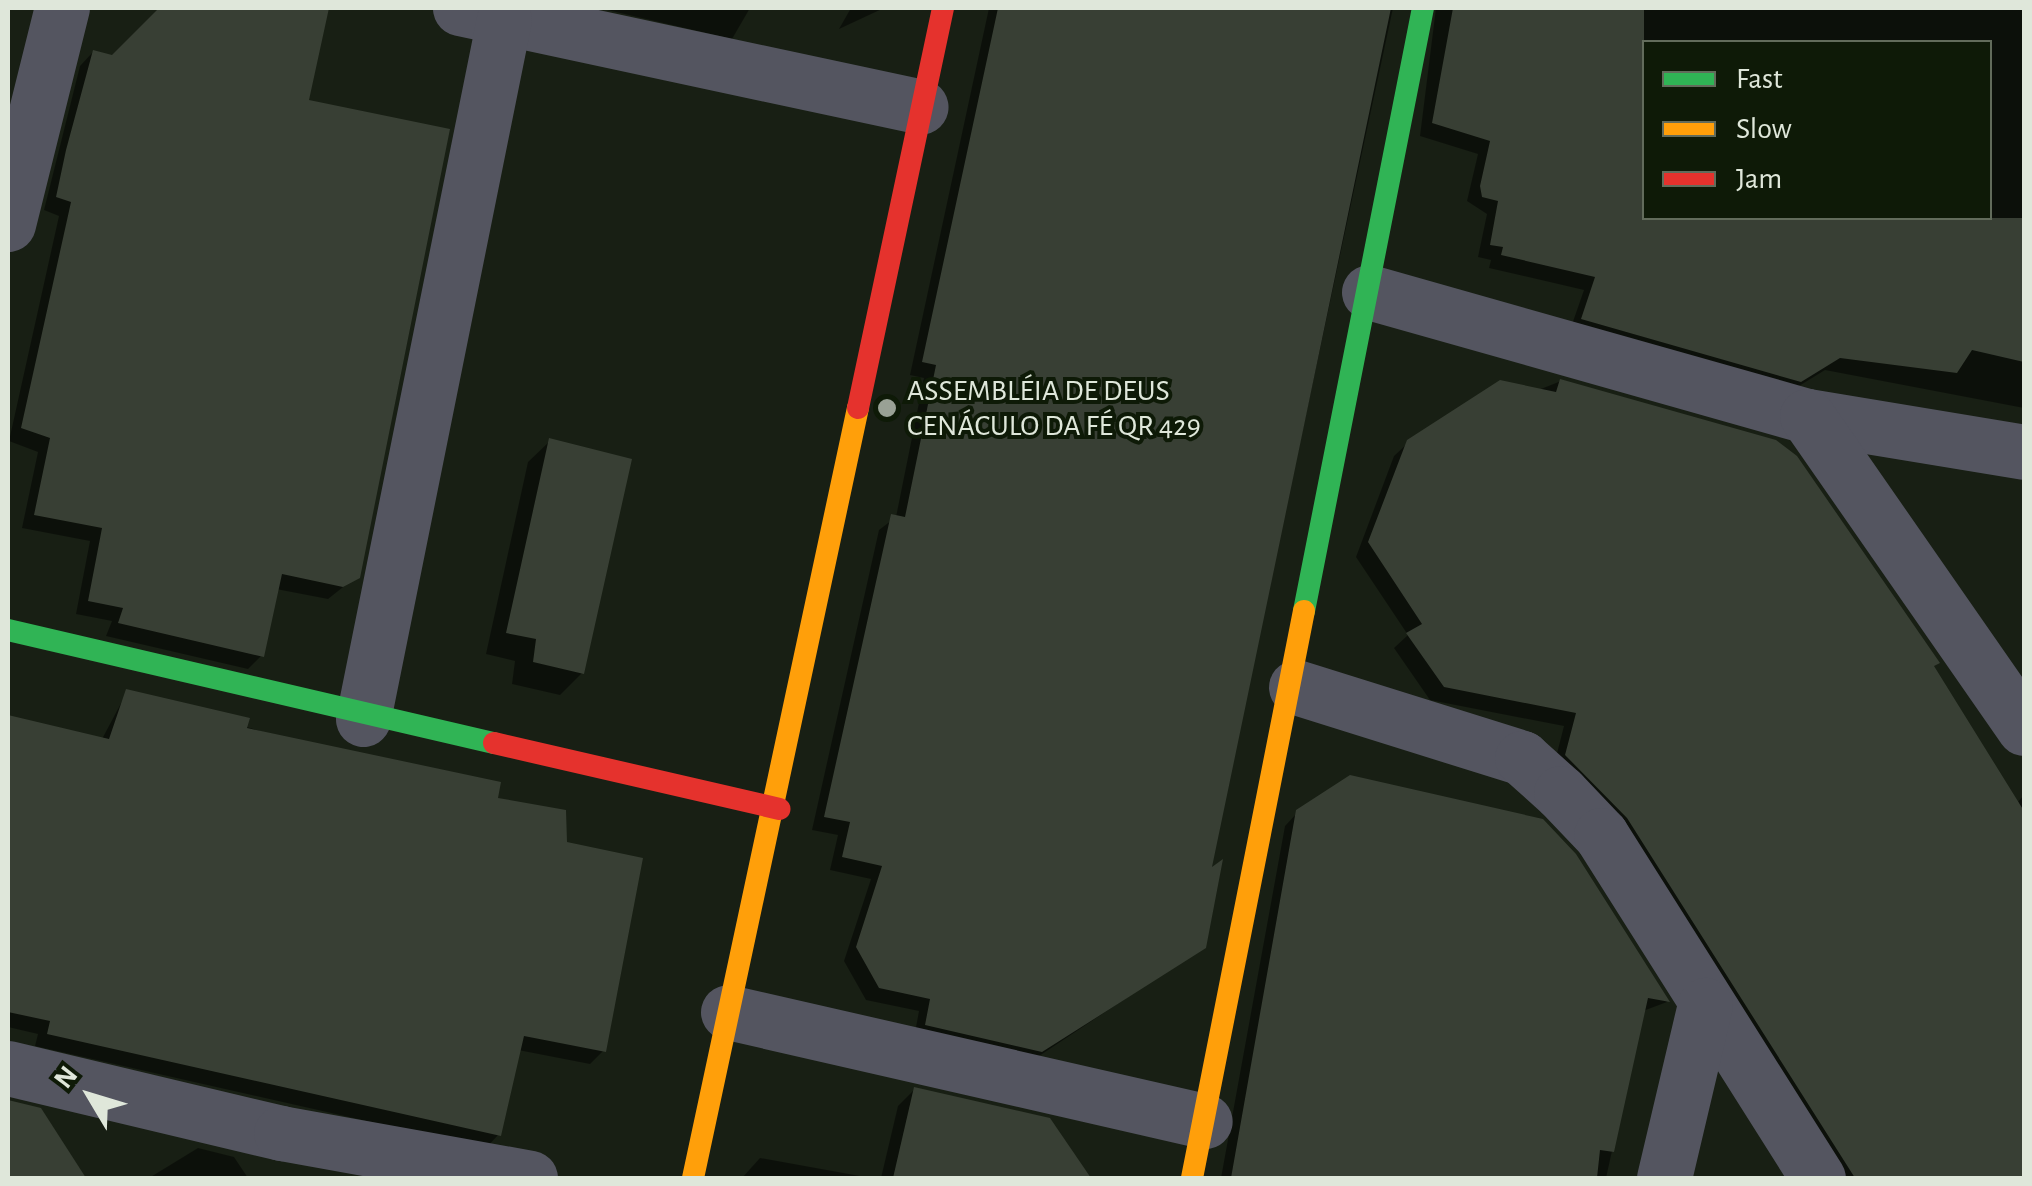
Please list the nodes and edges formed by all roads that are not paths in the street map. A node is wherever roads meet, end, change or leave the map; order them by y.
1 (62, 8) edge
2 (943, 8) edge
3 (1423, 8) edge
4 (482, 13) edge
5 (920, 107) junction
6 (8, 224) edge
7 (1369, 292) junction
8 (1807, 416) junction
9 (2024, 452) edge
10 (8, 630) edge
11 (1296, 687) junction
12 (364, 719) junction
13 (2024, 728) edge
14 (779, 810) junction
15 (1706, 1005) junction
16 (728, 1012) junction
17 (8, 1068) edge
18 (1204, 1121) junction
19 (281, 1134) junction
20 (312, 1178) edge
21 (530, 1178) edge
22 (694, 1178) edge
23 (1192, 1178) edge
24 (1664, 1178) edge
25 (1818, 1178) edge

1 - 6 street
2 - 5 street
3 - 7 street
4 - 5 street
4 - 12 street
5 - 14 street
7 - 8 street
7 - 11 street
8 - 9 street
8 - 13 street
10 - 12 street
11 - 15 street
11 - 18 street
12 - 14 street
14 - 16 street
15 - 24 street
15 - 25 street
16 - 18 street
16 - 22 street
17 - 19 street
18 - 23 street
19 - 20 street
19 - 21 street

